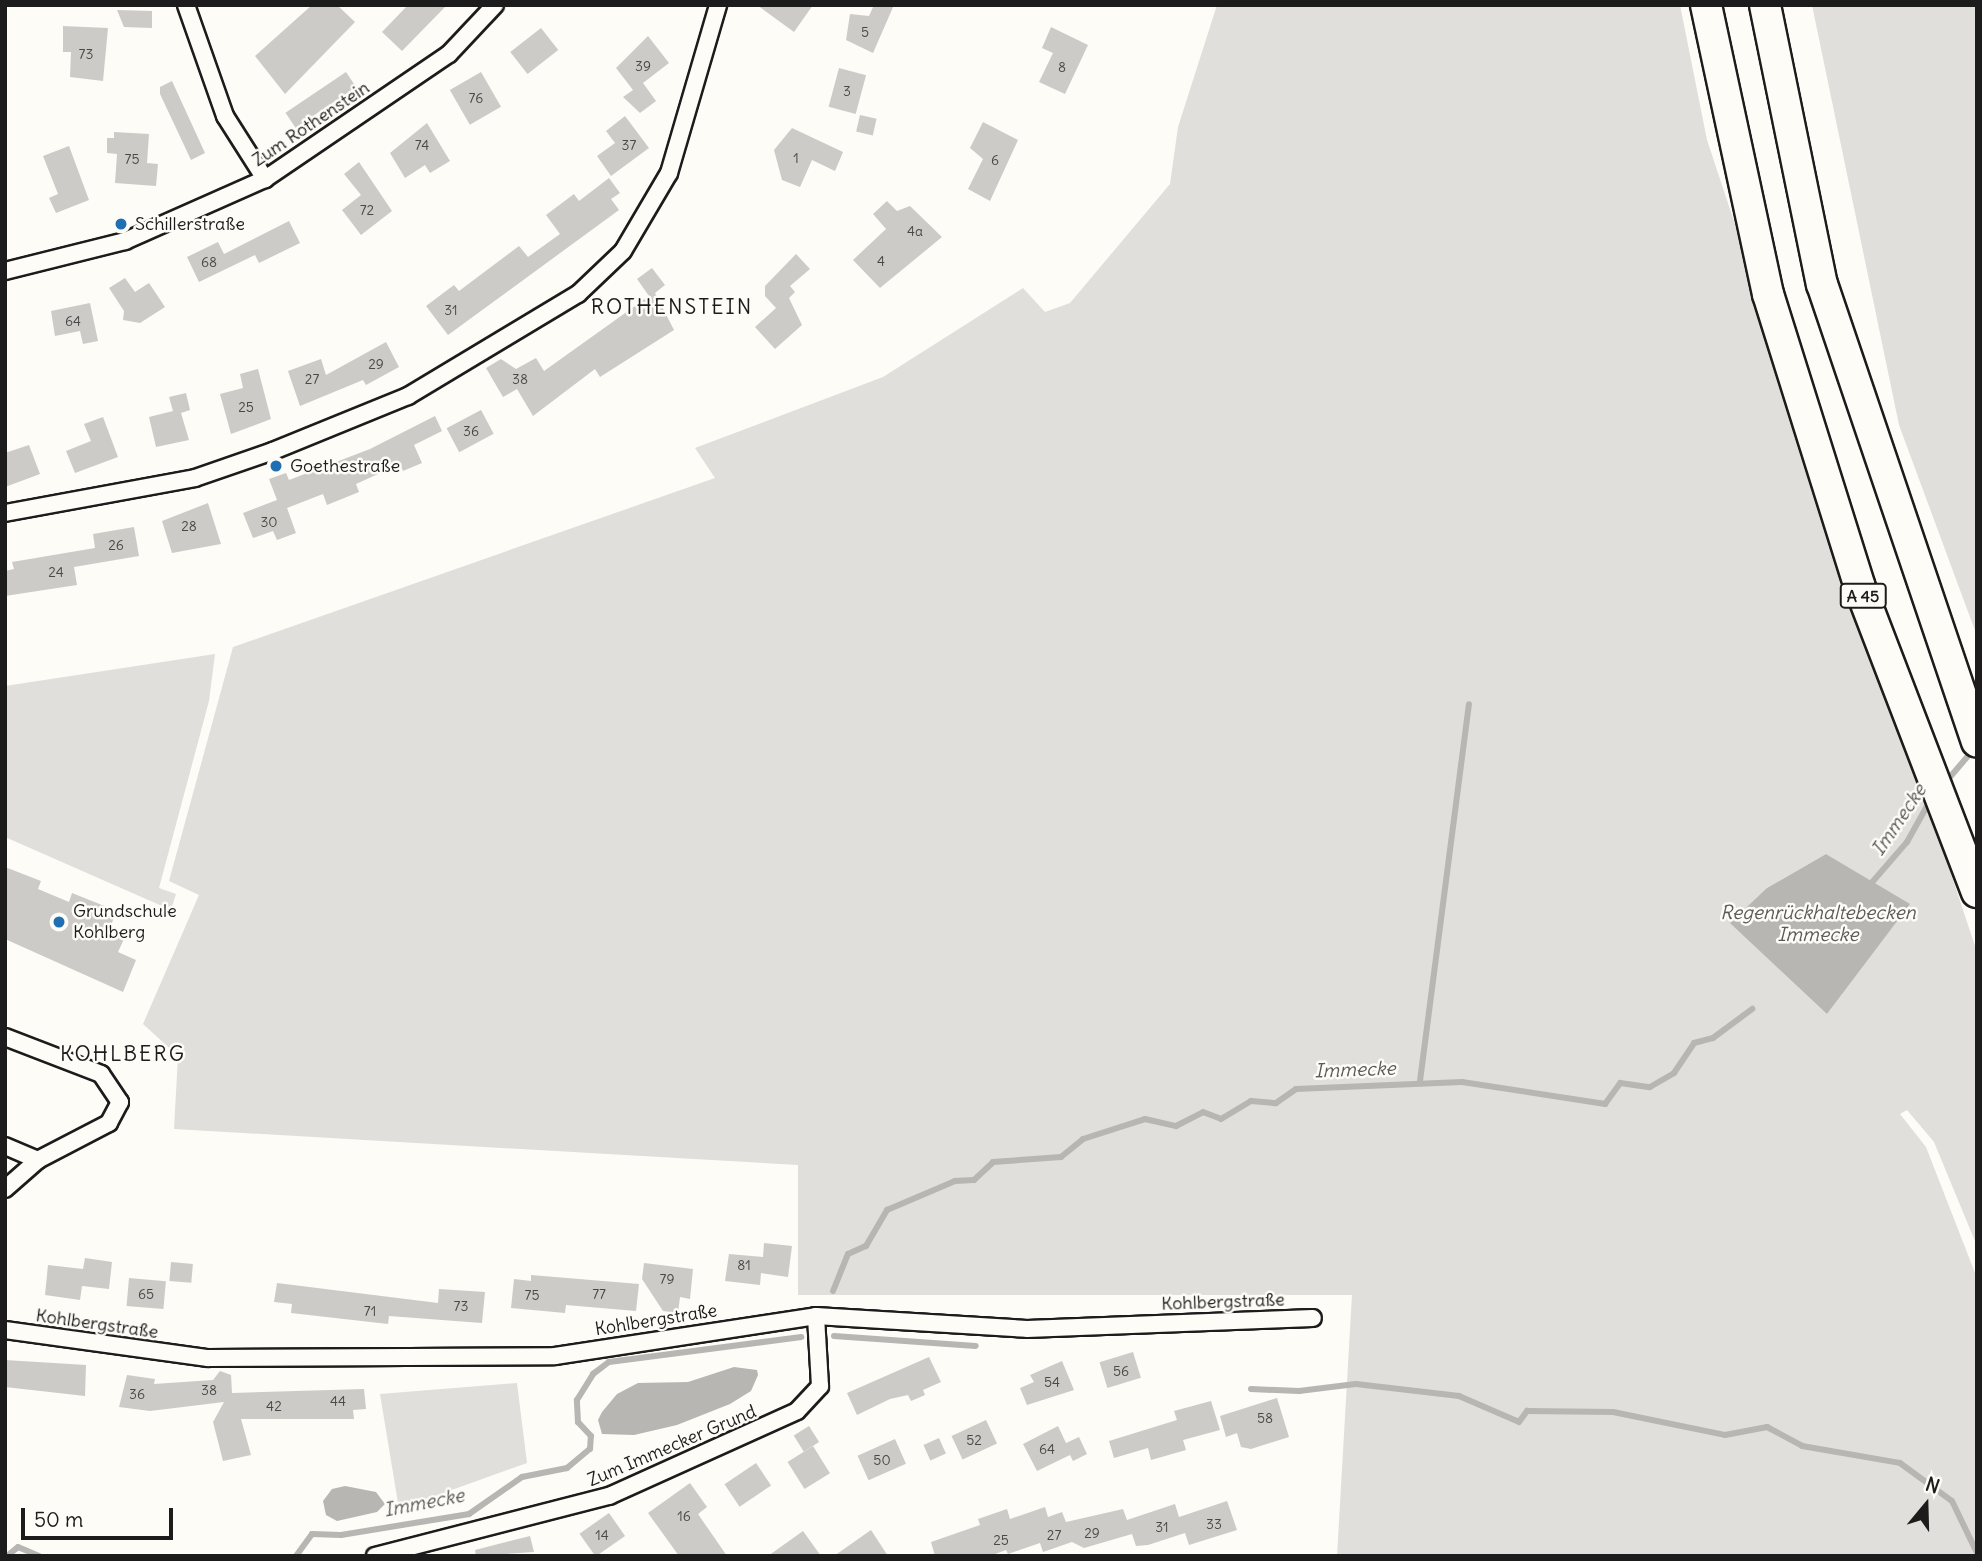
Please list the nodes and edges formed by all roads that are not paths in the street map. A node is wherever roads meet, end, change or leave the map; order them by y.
1 (186, 5) edge
2 (495, 5) edge
3 (718, 5) edge
4 (1706, 5) edge
5 (1765, 5) edge
6 (265, 180) junction
7 (5, 271) edge
8 (5, 513) edge
9 (1977, 741) edge
10 (1977, 892) edge
11 (5, 1037) edge
12 (5, 1146) edge
13 (38, 1160) junction
14 (5, 1189) edge
15 (816, 1316) junction
16 (1313, 1318) dead end
17 (5, 1330) edge
18 (376, 1556) edge

1 - 6 street
2 - 6 street, Zum Rothenstein
3 - 8 street
4 - 10 highway, A 45
5 - 9 highway
6 - 7 street, Zum Rothenstein
11 - 13 street
12 - 13 street
13 - 14 street
15 - 16 street, Kohlbergstraße
15 - 17 street, Kohlbergstraße
15 - 18 street, Zum Immecker Grund

